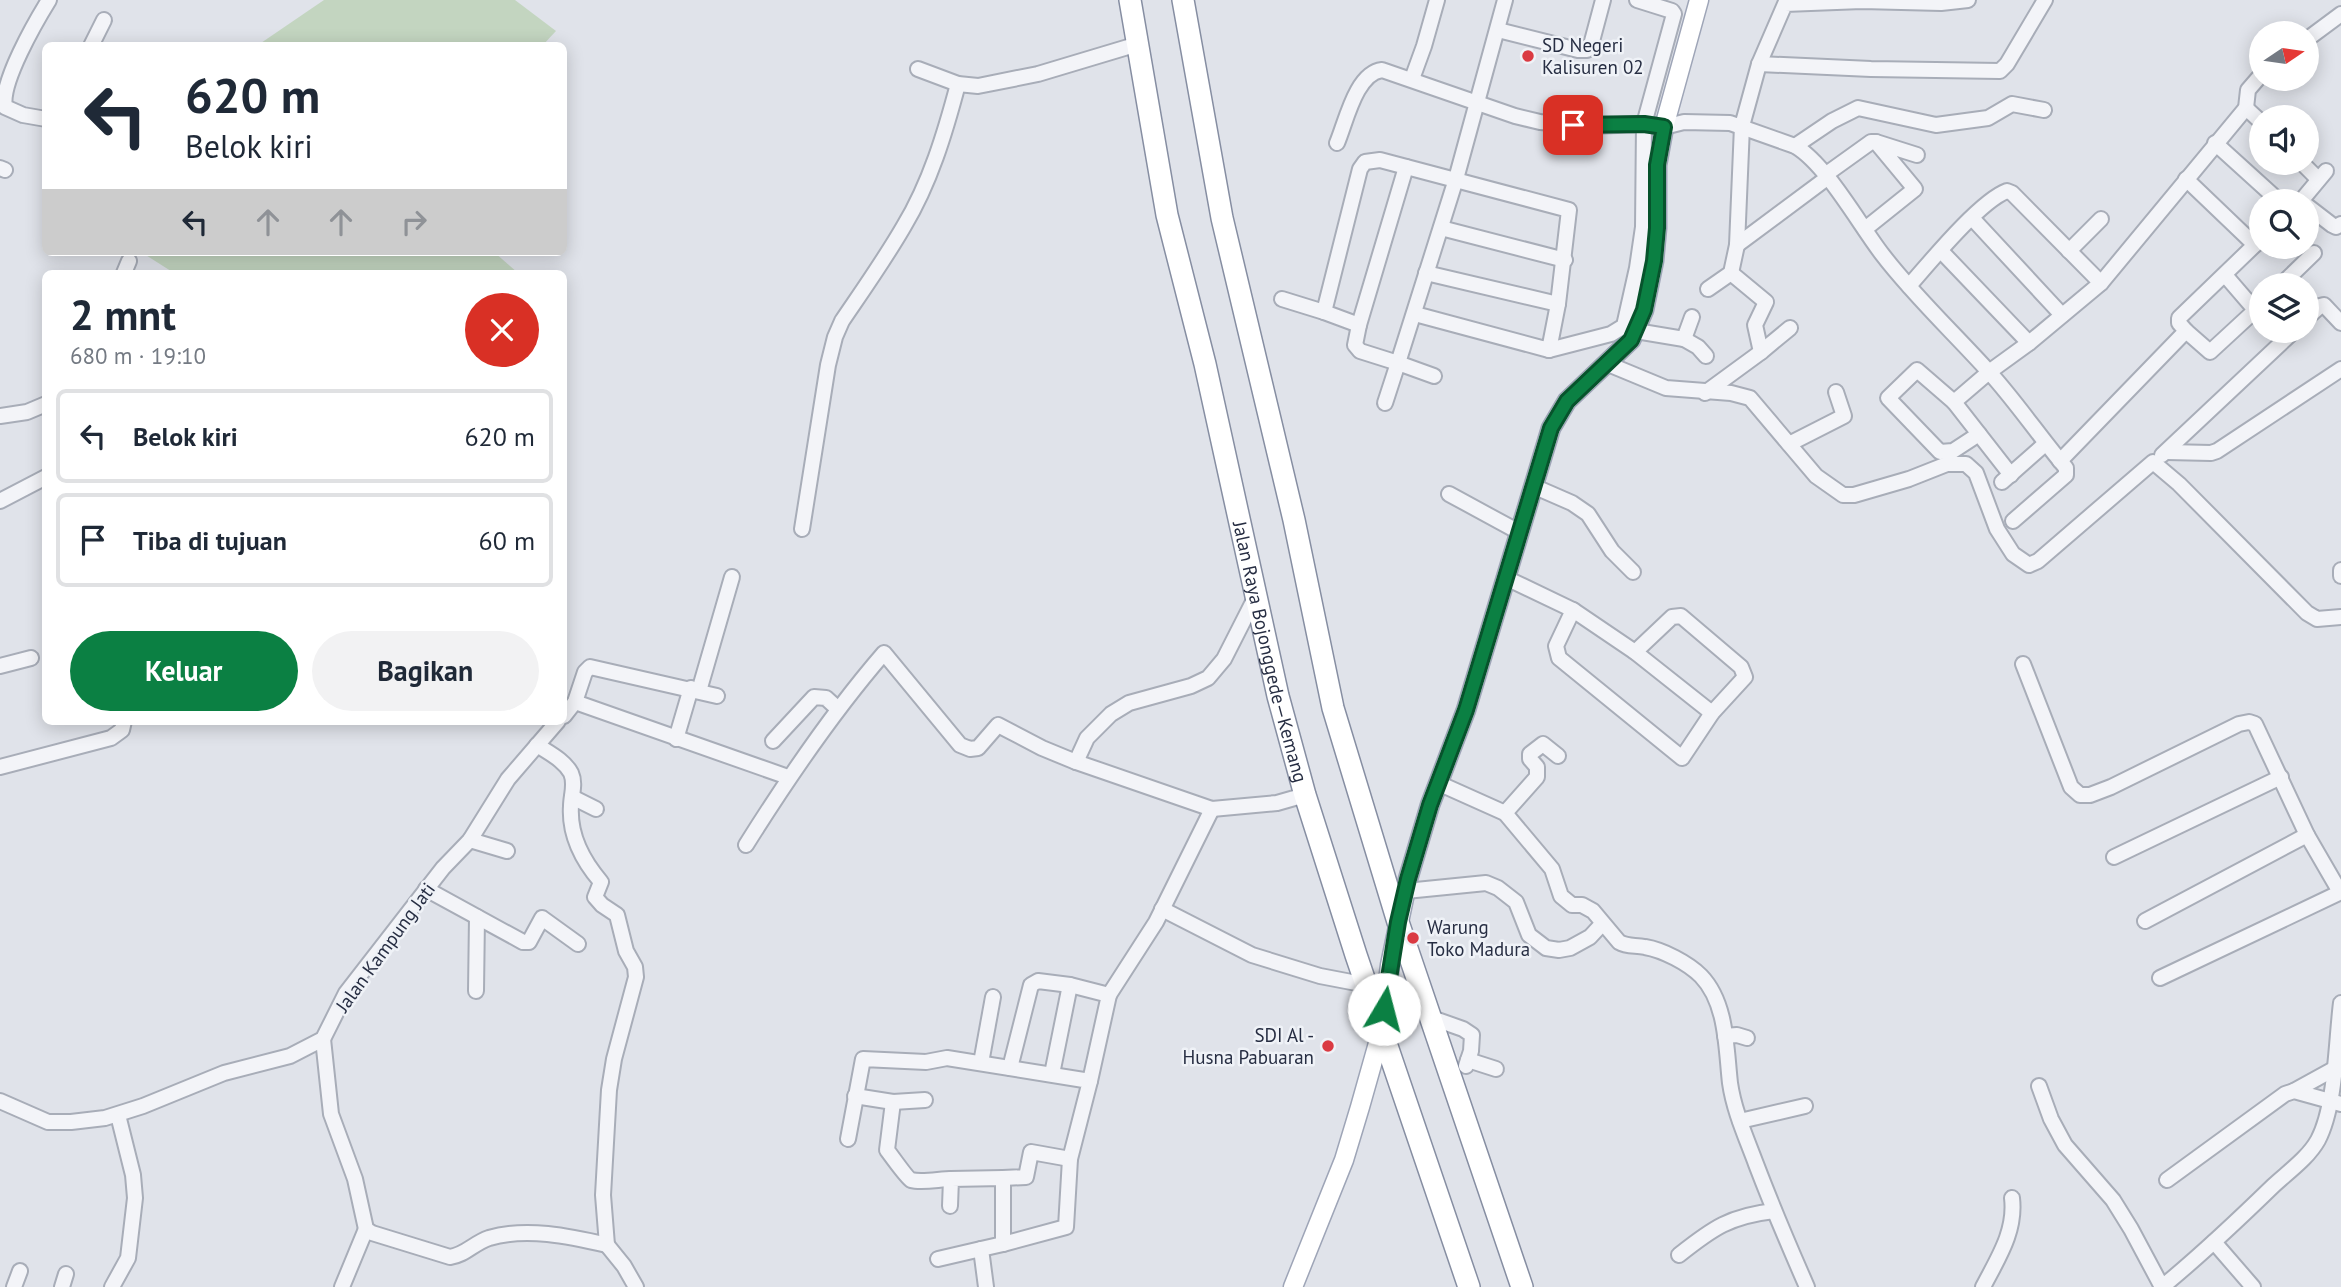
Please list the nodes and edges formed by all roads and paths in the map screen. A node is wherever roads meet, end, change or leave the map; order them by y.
1 (50, 0) edge
2 (1130, 0) edge
3 (1184, 0) edge
4 (1437, 0) edge
5 (1505, 0) edge
6 (1603, 0) edge
7 (1637, 0) edge
8 (1699, 0) edge
9 (1862, 0) edge
10 (1968, 0) edge
11 (2045, 0) edge
12 (2341, 14) edge
13 (104, 20) dead end
14 (1497, 30) junction
15 (2319, 30) edge
16 (93, 42) edge
17 (1138, 44) junction
18 (4, 63) edge
19 (1759, 64) junction
20 (918, 69) dead end
21 (1412, 79) junction
22 (958, 84) junction
23 (2249, 89) edge
24 (1478, 102) junction
25 (2246, 108) junction
26 (2044, 110) dead end
27 (2249, 111) edge
28 (42, 118) edge
29 (1644, 124) junction
30 (1742, 126) junction
31 (1664, 127) junction
32 (1876, 142) junction
33 (1337, 143) dead end
34 (2215, 143) junction
35 (1795, 146) junction
36 (1917, 155) dead end
37 (1406, 167) junction
38 (2319, 173) edge
39 (1826, 176) junction
40 (1456, 179) junction
41 (2186, 179) junction
42 (2266, 189) edge
43 (2311, 189) edge
44 (2319, 215) edge
45 (1972, 218) junction
46 (2101, 219) dead end
47 (2341, 224) edge
48 (1441, 228) junction
49 (1864, 229) junction
50 (2249, 234) edge
51 (1737, 245) junction
52 (1941, 251) junction
53 (2069, 251) junction
54 (2249, 251) edge
55 (2308, 259) edge
56 (1564, 260) junction
57 (1426, 272) junction
58 (1731, 273) junction
59 (2293, 273) edge
60 (2225, 275) junction
61 (2101, 282) junction
62 (1909, 286) junction
63 (1708, 289) dead end
64 (1282, 299) dead end
65 (2249, 299) edge
66 (1558, 304) junction
67 (2319, 307) edge
68 (1324, 312) junction
69 (1415, 314) junction
70 (2062, 315) junction
71 (2249, 316) edge
72 (1692, 317) dead end
73 (2341, 323) edge
74 (1359, 325) junction
75 (1790, 328) dead end
76 (1636, 331) junction
77 (2186, 331) junction
78 (1684, 339) junction
79 (2029, 343) junction
80 (2281, 343) edge
81 (1549, 350) junction
82 (1761, 352) junction
83 (1706, 356) dead end
84 (1398, 363) junction
85 (1608, 364) junction
86 (2341, 369) edge
87 (1989, 372) junction
88 (1434, 376) dead end
89 (1836, 392) dead end
90 (1706, 393) junction
91 (1954, 402) junction
92 (1385, 403) dead end
93 (42, 408) edge
94 (0, 416) edge
95 (1979, 433) junction
96 (1789, 444) junction
97 (2045, 444) junction
98 (2167, 452) junction
99 (2060, 461) junction
100 (2152, 462) junction
101 (42, 479) edge
102 (1533, 486) junction
103 (1449, 494) dead end
104 (0, 501) edge
105 (2013, 521) dead end
106 (802, 529) dead end
107 (1519, 532) junction
108 (2341, 570) edge
109 (1633, 572) dead end
110 (2341, 576) edge
111 (732, 577) dead end
112 (1506, 578) junction
113 (1256, 596) junction
114 (1573, 610) junction
115 (2341, 617) edge
116 (1635, 652) junction
117 (31, 658) dead end
118 (2023, 664) dead end
119 (0, 666) edge
120 (695, 690) junction
121 (717, 696) dead end
122 (575, 702) junction
123 (838, 709) junction
124 (567, 711) edge
125 (1712, 713) junction
126 (123, 725) edge
127 (554, 725) edge
128 (676, 739) junction
129 (773, 741) dead end
130 (537, 745) junction
131 (1558, 756) dead end
132 (1076, 762) junction
133 (0, 767) edge
134 (788, 777) junction
135 (2281, 777) junction
136 (1438, 783) junction
137 (1305, 795) junction
138 (572, 797) junction
139 (596, 809) dead end
140 (1212, 809) junction
141 (1505, 814) junction
142 (2307, 835) junction
143 (470, 840) junction
144 (746, 845) dead end
145 (508, 852) dead end
146 (2114, 857) dead end
147 (426, 889) junction
148 (1406, 891) junction
149 (2340, 892) edge
150 (1162, 909) junction
151 (477, 917) junction
152 (2145, 920) dead end
153 (1398, 922) junction
154 (1602, 924) junction
155 (578, 944) dead end
156 (2160, 978) dead end
157 (1070, 985) junction
158 (1367, 985) junction
159 (476, 991) dead end
160 (1109, 995) junction
161 (993, 998) dead end
162 (2341, 1003) edge
163 (1429, 1017) junction
164 (1382, 1029) junction
165 (1725, 1036) junction
166 (1747, 1038) dead end
167 (323, 1039) junction
168 (981, 1063) junction
169 (1010, 1068) junction
170 (1496, 1069) dead end
171 (2334, 1069) junction
172 (1052, 1074) junction
173 (1090, 1081) junction
174 (2039, 1086) dead end
175 (2294, 1091) junction
176 (855, 1096) junction
177 (925, 1100) dead end
178 (0, 1101) edge
179 (893, 1102) junction
180 (2335, 1102) edge
181 (1805, 1106) dead end
182 (118, 1115) junction
183 (1740, 1121) junction
184 (848, 1139) dead end
185 (1070, 1159) junction
186 (1003, 1178) junction
187 (951, 1179) junction
188 (2167, 1180) dead end
189 (2012, 1198) dead end
190 (950, 1206) dead end
191 (1774, 1211) junction
192 (366, 1229) junction
193 (1003, 1244) junction
194 (607, 1245) junction
195 (2212, 1245) junction
196 (981, 1249) junction
197 (1679, 1255) dead end
198 (938, 1259) dead end
199 (20, 1270) dead end
200 (14, 1287) edge
201 (112, 1287) edge
202 (342, 1287) edge
203 (636, 1287) edge
204 (986, 1287) edge
205 (1293, 1287) edge
206 (1469, 1287) edge
207 (1522, 1287) edge
208 (1807, 1287) edge
209 (1983, 1287) edge
210 (2253, 1287) edge

1 - 18 street
2 - 17 highway, Jalan Raya Bojonggede—Kemang
3 - 153 highway
4 - 21 street
5 - 14 street
6 - 14 street
7 - 29 street
8 - 31 main road
9 - 10 street
9 - 19 street
11 - 19 street
12 - 15 street
13 - 16 street
14 - 24 street
17 - 22 street
17 - 113 highway, Jalan Raya Bojonggede—Kemang
18 - 28 street
19 - 30 street
20 - 22 street
21 - 24 street
21 - 33 street
22 - 106 street
23 - 25 street
24 - 29 street
24 - 40 street
25 - 27 street
25 - 34 street
26 - 35 street
29 - 31 street
29 - 81 street
30 - 31 street
30 - 35 street
30 - 51 street
31 - 76 main road
32 - 36 street
32 - 39 street
32 - 49 street
34 - 41 street
34 - 42 street
35 - 39 street
37 - 40 street
37 - 68 street
37 - 74 street
38 - 43 street
39 - 49 street
39 - 51 street
40 - 48 street
40 - 56 street
41 - 50 street
41 - 61 street
44 - 47 street
45 - 52 street
45 - 53 street
45 - 70 street
46 - 53 street
48 - 56 street
48 - 57 street
49 - 62 street
51 - 58 street
52 - 62 street
52 - 79 street
53 - 61 street
54 - 60 street
55 - 59 street
56 - 66 street
57 - 66 street
57 - 69 street
58 - 63 street
58 - 82 street
60 - 65 street
60 - 77 street
61 - 70 street
62 - 87 street
64 - 68 street
66 - 81 street
67 - 73 street
68 - 74 street
69 - 81 street
69 - 84 street
70 - 79 street
71 - 77 street
72 - 78 street
74 - 84 street
75 - 82 street
76 - 78 street
76 - 85 main road
77 - 99 street
78 - 83 street
79 - 87 street
80 - 98 street
82 - 90 street
84 - 88 street
84 - 92 street
85 - 90 street
85 - 102 main road
86 - 98 street
87 - 91 street
87 - 97 street
89 - 96 street
90 - 96 street
91 - 95 street
91 - 95 street
93 - 94 street
95 - 97 street
96 - 100 street
97 - 99 street
98 - 100 street
99 - 105 street
100 - 115 street
101 - 104 street
102 - 107 main road
102 - 109 street
103 - 107 street
107 - 112 main road
108 - 110 street
111 - 120 street
112 - 114 street
112 - 136 main road
113 - 132 street
113 - 137 highway, Jalan Raya Bojonggede—Kemang
114 - 116 street
114 - 125 street
116 - 125 street
116 - 125 street
117 - 119 street
118 - 135 street
120 - 121 street
120 - 122 street
120 - 128 street
122 - 124 street
122 - 128 street
123 - 129 street
123 - 132 street
123 - 134 street
126 - 133 street
127 - 130 street, Jalan Kampung Jati
128 - 134 street
130 - 138 street
130 - 143 street, Jalan Kampung Jati
131 - 141 street
132 - 140 street
134 - 144 street
135 - 142 street
135 - 146 street
136 - 141 street
136 - 148 main road
137 - 140 street
137 - 158 highway, Jalan Raya Bojonggede—Kemang
138 - 139 street
138 - 194 street
140 - 150 street
141 - 154 street
142 - 149 street
142 - 152 street
143 - 145 street
143 - 147 street, Jalan Kampung Jati
147 - 151 street
147 - 167 street, Jalan Kampung Jati
148 - 153 main road
148 - 154 street
149 - 156 street
150 - 158 street
150 - 160 street
151 - 155 street
151 - 159 street
153 - 163 highway
153 - 164 main road
154 - 165 street
157 - 160 street
157 - 169 street
157 - 172 street
158 - 164 highway, Jalan Raya Bojonggede—Kemang
160 - 173 street
161 - 168 street
162 - 171 street
163 - 170 street
163 - 207 highway
164 - 205 main road
164 - 206 highway, Jalan Raya Bojonggede—Kemang
165 - 166 street
165 - 183 street
167 - 182 street
167 - 192 street
168 - 169 street
168 - 176 street
169 - 172 street
171 - 175 street
171 - 180 street
172 - 173 street
173 - 185 street
174 - 195 street
175 - 180 street
175 - 188 street
176 - 179 street
176 - 184 street
177 - 179 street
178 - 182 street
179 - 187 street
180 - 195 street
181 - 183 street
182 - 201 street
183 - 191 street
185 - 186 street
185 - 193 street
186 - 187 street
186 - 193 street
187 - 190 street
189 - 209 street
191 - 197 street
191 - 208 street
192 - 194 street
192 - 202 street
193 - 196 street
194 - 203 street
195 - 210 street
196 - 198 street
196 - 204 street
199 - 200 street

